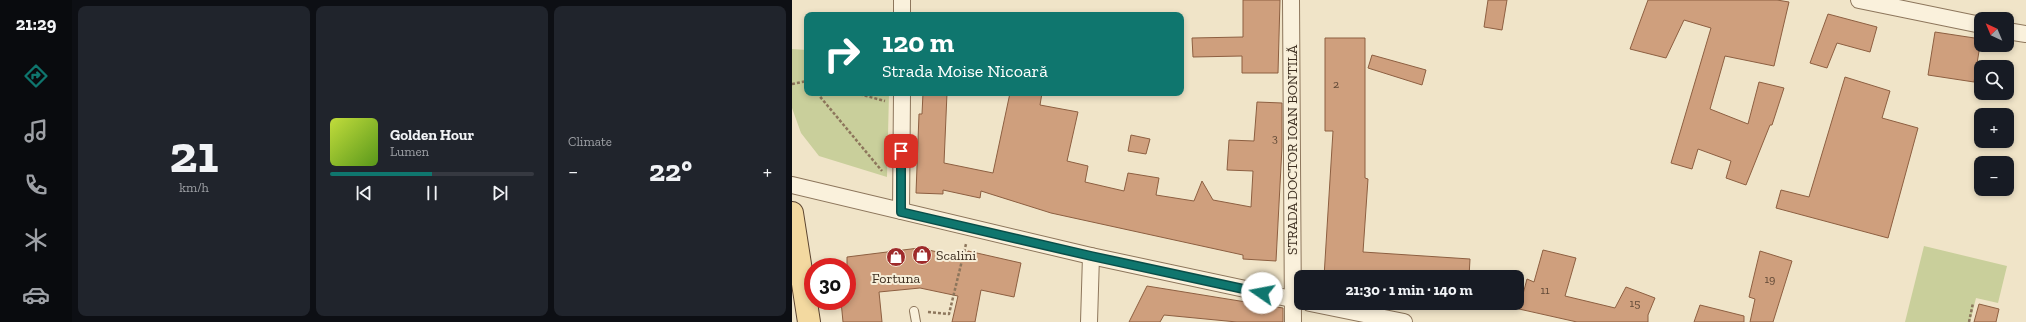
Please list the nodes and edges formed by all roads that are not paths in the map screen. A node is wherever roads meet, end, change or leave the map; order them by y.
1 (902, 0) edge
2 (1291, 0) edge
3 (1858, 0) edge
4 (902, 12) edge
5 (1974, 24) edge
6 (2014, 31) edge
7 (2026, 34) edge
8 (902, 99) edge
9 (792, 185) edge
10 (901, 212) junction
11 (792, 213) edge
12 (1091, 256) junction
13 (1296, 270) edge
14 (1294, 299) edge
15 (1295, 310) edge
16 (1345, 310) edge
17 (914, 311) road end
18 (809, 322) edge
19 (916, 322) edge
20 (1089, 322) edge
21 (1293, 322) edge
22 (1404, 322) edge

1 - 4 street
2 - 13 street, STRADA DOCTOR IOAN BONTILĂ
3 - 5 street
6 - 7 street
8 - 10 street
9 - 10 street
10 - 12 street
11 - 18 main road
12 - 14 street
12 - 20 street
15 - 21 street, STRADA DOCTOR IOAN BONTILĂ
16 - 22 street
17 - 19 lane

